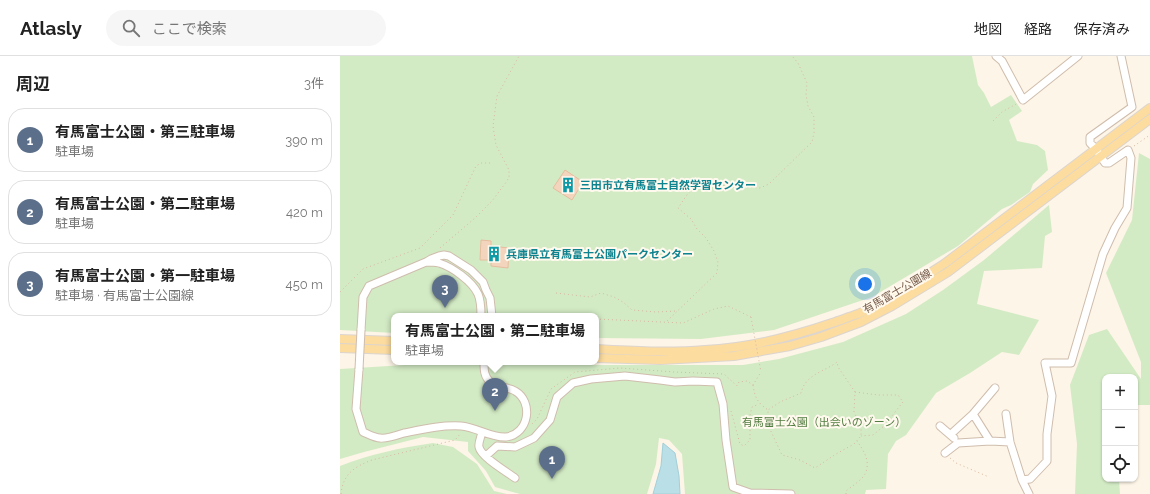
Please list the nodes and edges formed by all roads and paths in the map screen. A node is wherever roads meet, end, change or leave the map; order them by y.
1 (519, 56) edge
2 (792, 56) edge
3 (996, 56) edge
4 (1078, 56) edge
5 (1121, 56) edge
6 (1023, 100) junction
7 (1150, 108) edge
8 (1150, 119) edge
9 (993, 121) dead end
10 (1150, 135) edge
11 (1128, 150) junction
12 (1098, 153) junction
13 (491, 163) dead end
14 (438, 250) dead end
15 (426, 262) junction
16 (340, 292) edge
17 (556, 293) dead end
18 (676, 311) junction
19 (481, 313) edge
20 (492, 313) edge
21 (599, 319) edge
22 (667, 322) junction
23 (340, 339) edge
24 (391, 341) edge
25 (340, 348) edge
26 (599, 349) edge
27 (391, 350) edge
28 (599, 358) edge
29 (484, 365) edge
30 (724, 374) dead end
31 (753, 384) junction
32 (995, 388) dead end
33 (855, 392) junction
34 (724, 404) junction
35 (760, 404) junction
36 (768, 410) junction
37 (973, 414) junction
38 (1006, 414) dead end
39 (940, 426) dead end
40 (466, 427) junction
41 (482, 432) junction
42 (951, 434) junction
43 (861, 436) junction
44 (857, 441) junction
45 (990, 441) junction
46 (1010, 442) junction
47 (958, 443) junction
48 (946, 453) joint
49 (486, 456) junction
50 (989, 477) dead end
51 (515, 478) dead end
52 (1022, 480) junction
53 (341, 494) edge
54 (791, 494) edge
55 (846, 494) edge
56 (1029, 494) edge

1 - 14 path
2 - 18 path
3 - 6 street
4 - 6 street
5 - 12 street
6 - 9 path
7 - 12 main road, 有馬富士公園線
8 - 12 main road, 有馬富士公園線
10 - 11 path
11 - 12 street
11 - 52 street
12 - 26 main road, 有馬富士公園線
12 - 28 main road, 有馬富士公園線
13 - 16 path
15 - 19 street
15 - 20 street
15 - 40 street, bridge
17 - 18 path
18 - 22 path
21 - 22 path
22 - 31 path, bridge
23 - 24 main road
25 - 27 main road
29 - 41 street
30 - 31 path
31 - 35 path
32 - 37 street
33 - 36 path
33 - 43 path
33 - 43 path
34 - 35 path
34 - 49 street
34 - 54 street
35 - 36 path
36 - 44 path
37 - 42 street
37 - 45 street
38 - 46 street
39 - 42 street
40 - 41 street
40 - 53 path
41 - 49 street
42 - 47 street
43 - 44 path
44 - 55 path
45 - 46 street
45 - 47 street
46 - 52 street
47 - 48 street
48 - 50 path
49 - 51 street
52 - 56 street

